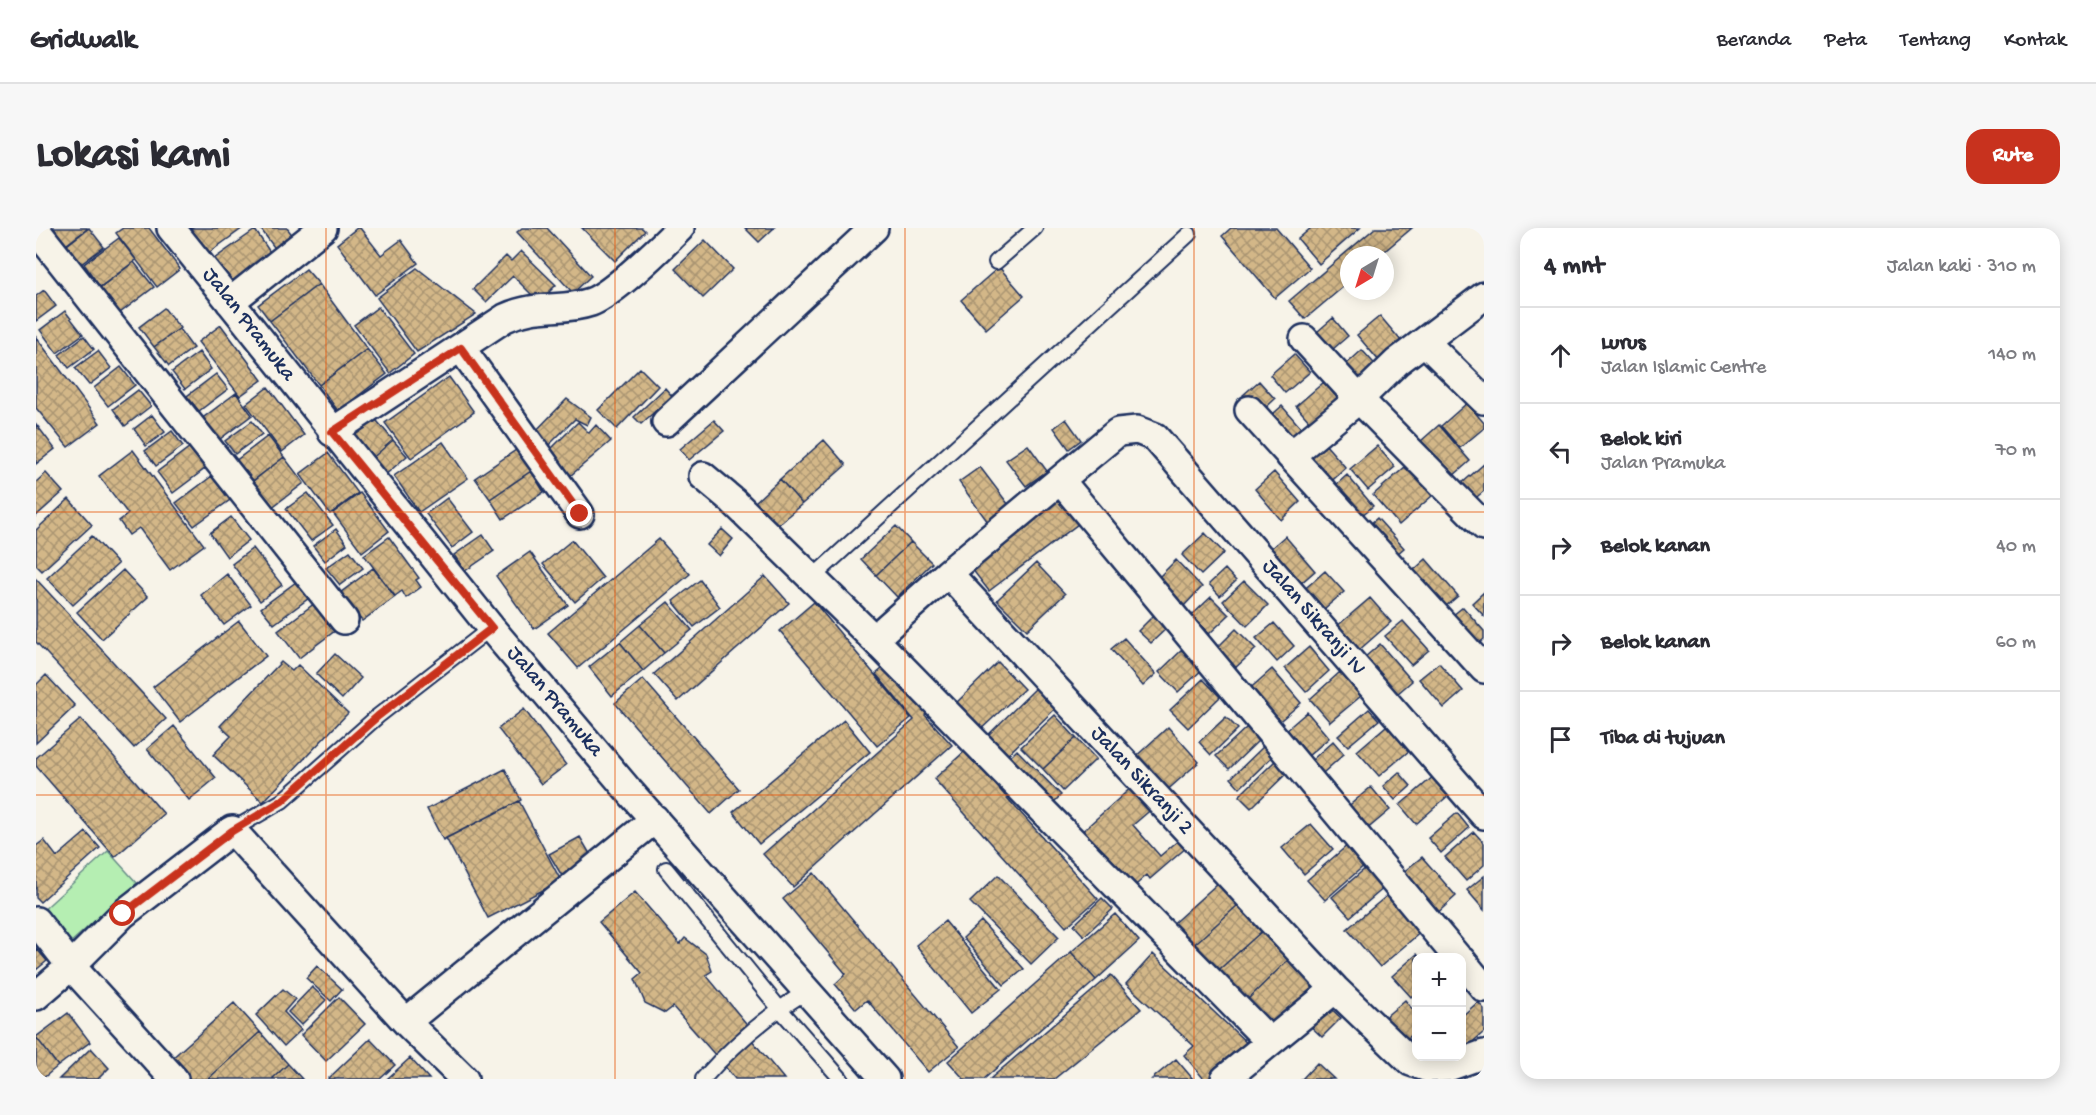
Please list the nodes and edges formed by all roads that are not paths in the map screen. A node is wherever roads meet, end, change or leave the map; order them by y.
1 (171, 228) edge
2 (323, 228) edge
3 (680, 228) edge
4 (874, 228) edge
5 (1035, 228) edge
6 (36, 230) edge
7 (1189, 234) dead end
8 (996, 262) dead end
9 (1484, 296) edge
10 (230, 302) junction
11 (1304, 339) dead end
12 (1425, 342) junction
13 (461, 348) junction
14 (1359, 399) junction
15 (1484, 400) edge
16 (1250, 410) dead end
17 (666, 422) dead end
18 (332, 432) junction
19 (1290, 456) junction
20 (703, 476) dead end
21 (1060, 480) junction
22 (580, 514) dead end
23 (1484, 526) edge
24 (948, 573) junction
25 (812, 578) junction
26 (344, 620) dead end
27 (492, 628) junction
28 (874, 639) junction
29 (1484, 669) edge
30 (1484, 815) edge
31 (655, 819) junction
32 (232, 831) junction
33 (666, 869) dead end
34 (36, 921) edge
35 (1455, 953) edge
36 (71, 966) junction
37 (1466, 967) edge
38 (1484, 988) edge
39 (1335, 989) junction
40 (807, 991) junction
41 (36, 996) edge
42 (779, 1008) junction
43 (406, 1022) junction
44 (1270, 1042) junction
45 (1470, 1065) edge
46 (1227, 1078) edge
47 (174, 1079) edge
48 (464, 1079) edge
49 (703, 1079) edge
50 (841, 1079) edge
51 (885, 1079) edge

1 - 10 street, Jalan Pramuka
2 - 10 street
3 - 13 street
4 - 17 street
5 - 8 lane
6 - 26 street
7 - 25 lane
9 - 12 street
10 - 18 street, Jalan Pramuka
11 - 14 street
12 - 14 street
12 - 15 street
13 - 18 street
13 - 22 street
14 - 19 street
14 - 23 street
16 - 19 street
18 - 27 street, Jalan Pramuka
19 - 29 street
20 - 25 street
21 - 24 street
21 - 30 street, Jalan Sikranji IV
21 - 35 street
24 - 28 street
24 - 39 street, Jalan Sikranji 2
25 - 28 street
27 - 31 street, Jalan Pramuka
27 - 32 lane
28 - 44 street
31 - 40 street, Jalan Pramuka
31 - 43 street
32 - 36 street
32 - 43 street
33 - 42 lane
34 - 36 street
36 - 41 street
36 - 47 street
37 - 38 street
39 - 44 street
39 - 45 street, Jalan Sikranji 2
40 - 42 lane
40 - 51 street, Jalan Pramuka
42 - 49 lane
42 - 50 lane
43 - 48 street
44 - 46 street

